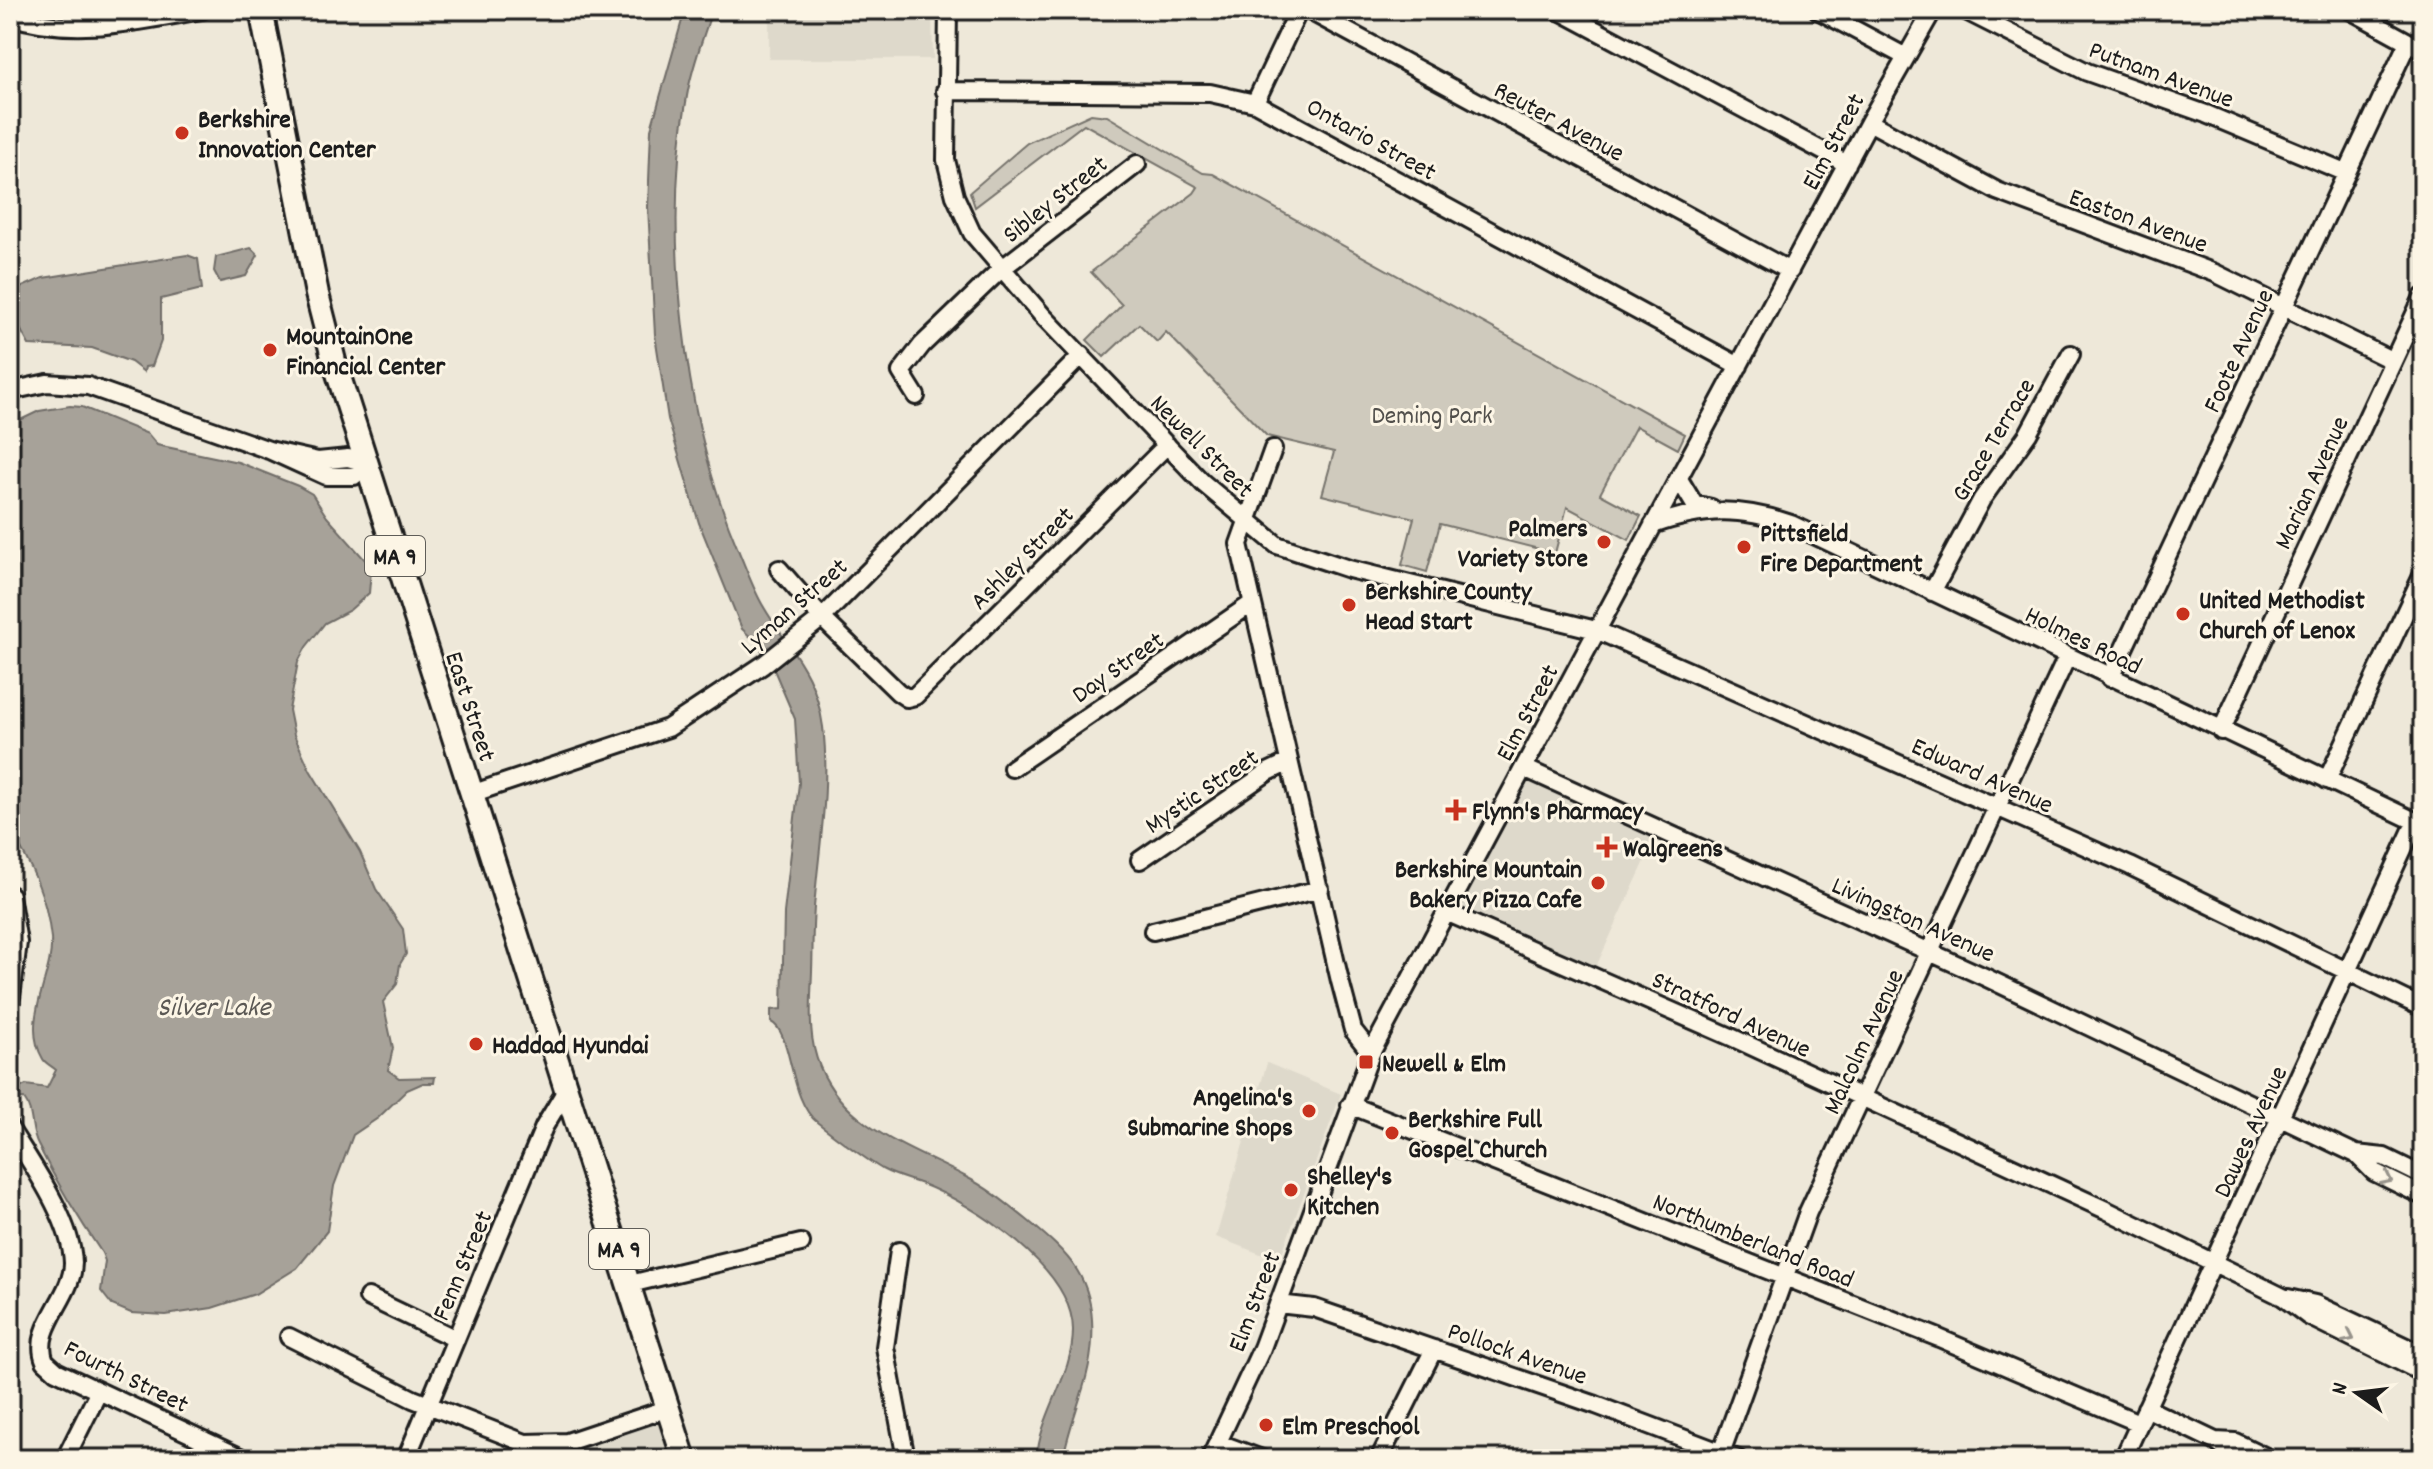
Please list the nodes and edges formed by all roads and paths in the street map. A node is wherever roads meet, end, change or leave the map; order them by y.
1 (202, 10) edge
2 (261, 10) edge
3 (948, 10) edge
4 (1299, 10) edge
5 (1308, 10) edge
6 (1558, 10) edge
7 (1818, 10) edge
8 (1933, 10) edge
9 (1964, 10) edge
10 (2350, 10) edge
11 (10, 16) edge
12 (2416, 46) edge
13 (1906, 57) junction
14 (945, 91) junction
15 (1255, 103) junction
16 (1869, 122) junction
17 (1137, 164) dead end
18 (1847, 164) junction
19 (2347, 173) junction
20 (1000, 270) junction
21 (1790, 271) junction
22 (2423, 297) edge
23 (2283, 307) junction
24 (2071, 354) dead end
25 (1082, 355) junction
26 (2393, 361) junction
27 (1739, 366) junction
28 (10, 391) edge
29 (916, 396) dead end
30 (1167, 445) junction
31 (1273, 449) dead end
32 (366, 463) junction
33 (1679, 479) junction
34 (1720, 511) junction
35 (1249, 524) junction
36 (1653, 525) junction
37 (779, 569) dead end
38 (2423, 574) edge
39 (1932, 592) junction
40 (1251, 604) junction
41 (822, 618) junction
42 (1596, 630) junction
43 (2067, 657) junction
44 (2110, 678) junction
45 (2221, 731) junction
46 (1289, 762) junction
47 (1012, 768) dead end
48 (1524, 768) junction
49 (2327, 780) junction
50 (471, 794) junction
51 (1996, 807) junction
52 (2419, 823) edge
53 (1140, 860) dead end
54 (1320, 889) junction
55 (10, 895) edge
56 (1446, 912) junction
57 (1153, 931) dead end
58 (1930, 952) junction
59 (2348, 969) junction
60 (10, 1006) edge
61 (2423, 1008) edge
62 (1371, 1053) junction
63 (565, 1092) junction
64 (1862, 1100) junction
65 (1350, 1105) junction
66 (2282, 1118) junction
67 (10, 1129) edge
68 (2356, 1154) junction
69 (2423, 1176) edge
70 (2423, 1196) edge
71 (801, 1243) dead end
72 (899, 1251) dead end
73 (2213, 1264) junction
74 (1784, 1278) junction
75 (630, 1284) junction
76 (368, 1297) dead end
77 (2283, 1297) junction
78 (1278, 1304) junction
79 (289, 1337) dead end
80 (456, 1339) junction
81 (1434, 1349) junction
82 (2423, 1355) edge
83 (2423, 1373) edge
84 (99, 1391) junction
85 (429, 1405) junction
86 (666, 1409) junction
87 (2142, 1416) junction
88 (204, 1440) junction
89 (2215, 1441) junction
90 (1219, 1443) junction
91 (1721, 1453) junction
92 (65, 1459) edge
93 (195, 1459) edge
94 (244, 1459) edge
95 (406, 1459) edge
96 (676, 1459) edge
97 (684, 1459) edge
98 (906, 1459) edge
99 (1210, 1459) edge
100 (1262, 1459) edge
101 (1379, 1459) edge
102 (1738, 1459) edge
103 (2123, 1459) edge
104 (2238, 1459) edge
105 (2270, 1459) edge

1 - 11 street
2 - 32 highway, East Street / MA 9
3 - 14 street, Newell Street
4 - 15 street
5 - 21 street, Reuter Avenue
6 - 18 street
7 - 13 street
8 - 13 street, Elm Street
9 - 19 street, Putnam Avenue
10 - 12 street
12 - 19 street, Foote Avenue
13 - 16 street, Elm Street
14 - 15 street, Ontario Street
14 - 20 street, Newell Street
15 - 27 street, Ontario Street
16 - 18 street, Elm Street
16 - 23 street, Easton Avenue
17 - 20 street, Sibley Street
18 - 21 street, Elm Street
19 - 23 street, Foote Avenue
20 - 25 street, Newell Street
20 - 29 street, Sibley Street
21 - 27 street, Elm Street
22 - 26 street, Marian Avenue
23 - 26 street, Easton Avenue
23 - 44 street, Foote Avenue
24 - 39 street, Grace Terrace
25 - 30 street, Newell Street
25 - 41 street, Lyman Street
26 - 45 street, Marian Avenue
27 - 33 street, Elm Street
28 - 32 street
30 - 35 street, Newell Street
30 - 41 street, Ashley Street
31 - 35 street
32 - 50 highway, East Street / MA 9
33 - 34 street, Holmes Road
33 - 36 street, Elm Street
34 - 36 street, Holmes Road
34 - 39 street, Holmes Road
35 - 40 street, Newell Street
35 - 42 street, Edward Avenue
36 - 42 street, Elm Street
37 - 41 street
38 - 49 street
39 - 43 street, Holmes Road
40 - 46 street, Newell Street
40 - 47 street, Day Street
41 - 50 street, Lyman Street
42 - 48 street, Elm Street
42 - 51 street, Edward Avenue
43 - 44 street, Holmes Road
43 - 51 street, Malcolm Avenue
44 - 45 street, Holmes Road
45 - 49 street, Holmes Road
46 - 53 street, Mystic Street
46 - 54 street, Newell Street
48 - 56 street, Elm Street
48 - 58 street, Livingston Avenue
49 - 52 street, Holmes Road
50 - 63 highway, East Street / MA 9
51 - 58 street, Malcolm Avenue
51 - 59 street, Edward Avenue
52 - 59 street, Dawes Avenue
54 - 57 street
54 - 62 street, Newell Street
55 - 60 street
56 - 62 street, Elm Street
56 - 64 street, Stratford Avenue
58 - 64 street, Malcolm Avenue
58 - 66 street, Livingston Avenue
59 - 61 street, Edward Avenue
59 - 66 street, Dawes Avenue
62 - 65 street, Elm Street
63 - 75 highway, East Street / MA 9
63 - 80 street, Fenn Street
64 - 73 street, Stratford Avenue
64 - 74 street, Malcolm Avenue
65 - 74 street, Northumberland Road
65 - 78 street, Elm Street
66 - 68 street, Livingston Avenue
66 - 73 street, Dawes Avenue
67 - 84 street, Fourth Street
68 - 69 street
68 -> 70 street
71 - 75 street
72 - 98 street
73 - 77 street, Stratford Avenue
73 - 87 street, Dawes Avenue
74 - 87 street, Northumberland Road
74 - 91 street, Malcolm Avenue
75 - 86 highway, East Street / MA 9
76 - 80 street
77 - 82 street
77 -> 83 street
78 - 81 street, Pollock Avenue
78 - 90 street, Elm Street
79 - 85 street
80 - 85 street, Fenn Street
81 - 91 street, Pollock Avenue
81 - 101 street
84 - 88 street, Fourth Street
84 - 92 street
85 - 86 street
85 - 95 street, Fenn Street
86 - 96 highway, East Street / MA 9
86 - 97 highway, East Street / MA 9
87 - 89 street, Northumberland Road
87 - 103 street, Dawes Avenue
88 - 93 street
88 - 94 street, Fourth Street
89 - 104 street
89 - 105 street
90 - 99 street, Elm Street
90 - 100 street
91 - 102 street, Pollock Avenue

